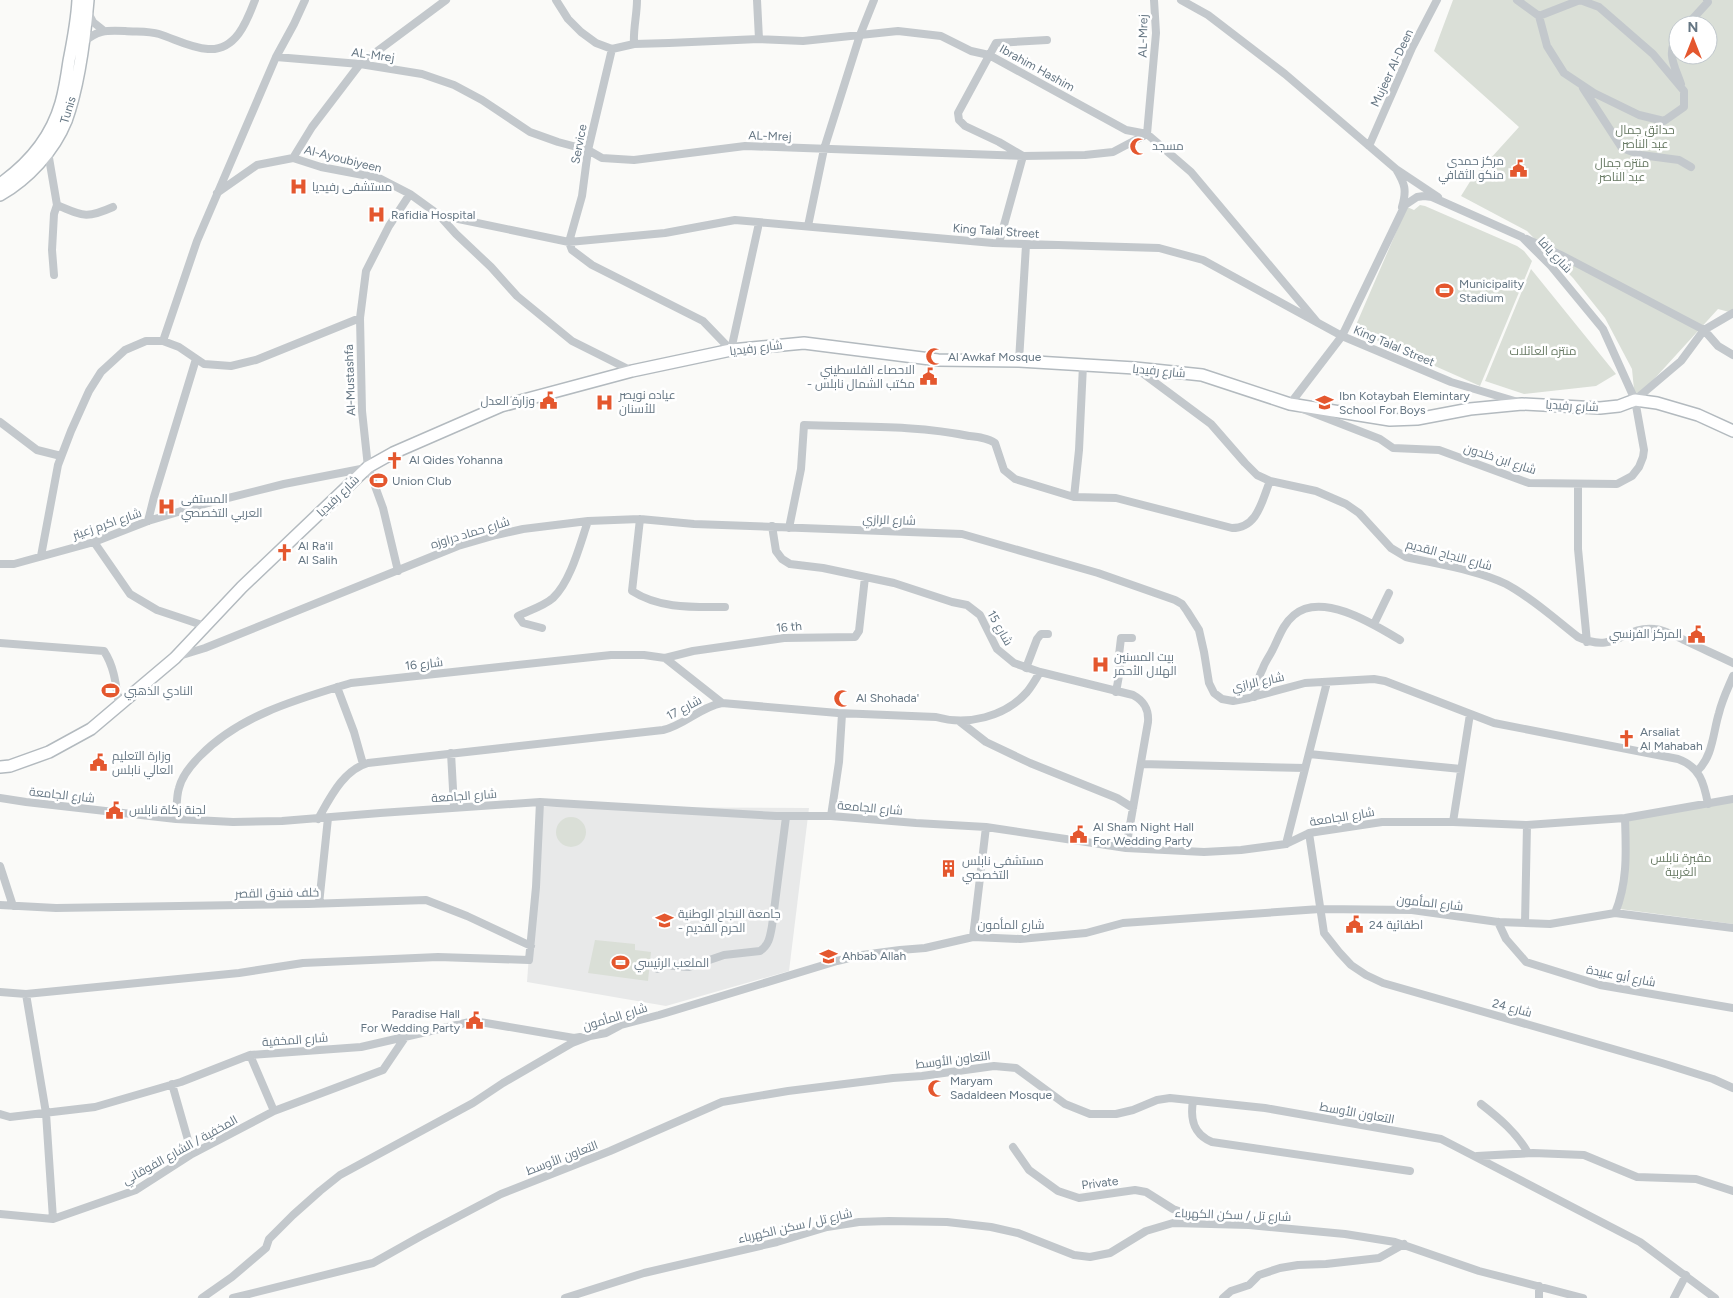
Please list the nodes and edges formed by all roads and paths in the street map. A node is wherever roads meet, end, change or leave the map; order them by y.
1 (78, 0) edge
2 (255, 0) edge
3 (305, 0) edge
4 (446, 0) edge
5 (556, 0) edge
6 (637, 0) edge
7 (757, 0) edge
8 (874, 0) edge
9 (1154, 0) edge
10 (1181, 0) edge
11 (1437, 0) edge
12 (1517, 0) edge
13 (1707, 0) edge
14 (88, 5) edge
15 (1696, 15) edge
16 (1539, 16) junction
17 (104, 30) junction
18 (860, 35) junction
19 (759, 39) junction
20 (1047, 40) dead end
21 (82, 43) junction
22 (634, 44) junction
23 (612, 50) junction
24 (990, 55) junction
25 (276, 57) junction
26 (360, 64) junction
27 (1674, 65) edge
28 (1580, 84) junction
29 (1684, 91) junction
30 (1147, 134) junction
31 (1369, 146) junction
32 (824, 149) junction
33 (588, 150) junction
34 (48, 152) junction
35 (1024, 156) junction
36 (293, 158) junction
37 (1691, 168) dead end
38 (1396, 169) junction
39 (0, 184) edge
40 (217, 193) junction
41 (410, 194) junction
42 (0, 195) edge
43 (57, 205) junction
44 (1452, 206) junction
45 (113, 207) dead end
46 (1402, 208) junction
47 (439, 215) junction
48 (759, 223) junction
49 (808, 226) junction
50 (1522, 237) junction
51 (568, 242) junction
52 (999, 243) junction
53 (1026, 245) junction
54 (54, 275) dead end
55 (1733, 313) edge
56 (360, 318) junction
57 (1320, 325) junction
58 (1704, 330) junction
59 (1342, 336) junction
60 (163, 341) junction
61 (731, 350) junction
62 (1733, 355) edge
63 (196, 359) junction
64 (1019, 361) junction
65 (1083, 365) junction
66 (1135, 368) junction
67 (632, 371) junction
68 (1635, 400) junction
69 (1290, 404) junction
70 (1522, 404) junction
71 (0, 422) edge
72 (1733, 431) edge
73 (61, 456) junction
74 (368, 467) junction
75 (1270, 481) junction
76 (1578, 484) junction
77 (1074, 496) junction
78 (640, 519) junction
79 (588, 520) junction
80 (148, 521) junction
81 (772, 526) junction
82 (789, 528) junction
83 (94, 542) junction
84 (42, 556) junction
85 (0, 564) edge
86 (398, 571) junction
87 (865, 577) junction
88 (1389, 593) dead end
89 (725, 606) dead end
90 (1374, 624) junction
91 (205, 626) junction
92 (542, 628) dead end
93 (1048, 634) dead end
94 (1132, 638) dead end
95 (1400, 640) dead end
96 (1587, 642) junction
97 (0, 643) edge
98 (175, 658) junction
99 (665, 658) junction
100 (1733, 663) edge
101 (1026, 668) junction
102 (1040, 672) junction
103 (1733, 676) edge
104 (1327, 682) junction
105 (338, 687) junction
106 (1116, 692) junction
107 (1254, 697) junction
108 (722, 704) junction
109 (119, 706) junction
110 (842, 714) junction
111 (1470, 714) junction
112 (959, 721) junction
113 (451, 753) junction
114 (1309, 754) junction
115 (363, 764) junction
116 (1141, 764) junction
117 (0, 768) edge
118 (1305, 768) junction
119 (1461, 769) junction
120 (1697, 771) junction
121 (0, 798) edge
122 (1733, 799) edge
123 (540, 802) junction
124 (1708, 804) junction
125 (454, 807) junction
126 (1133, 808) junction
127 (831, 816) junction
128 (786, 817) junction
129 (328, 818) junction
130 (1625, 818) junction
131 (176, 819) junction
132 (318, 819) junction
133 (1453, 822) junction
134 (1527, 825) junction
135 (986, 827) junction
136 (1309, 833) junction
137 (1286, 844) junction
138 (1126, 848) junction
139 (0, 866) edge
140 (319, 904) junction
141 (0, 905) edge
142 (14, 906) junction
143 (1320, 909) junction
144 (1615, 913) junction
145 (1498, 922) junction
146 (1525, 923) junction
147 (1733, 928) edge
148 (973, 937) junction
149 (530, 946) junction
150 (658, 969) dead end
151 (0, 992) edge
152 (26, 994) junction
153 (1733, 1008) edge
154 (597, 1035) junction
155 (406, 1036) junction
156 (250, 1055) junction
157 (172, 1084) junction
158 (1733, 1088) edge
159 (1193, 1101) junction
160 (1481, 1104) dead end
161 (274, 1111) junction
162 (46, 1113) junction
163 (0, 1114) edge
164 (1013, 1147) dead end
165 (1528, 1153) junction
166 (192, 1154) junction
167 (1475, 1156) junction
168 (1410, 1171) dead end
169 (1733, 1191) edge
170 (0, 1214) edge
171 (53, 1219) junction
172 (1202, 1220) dead end
173 (1404, 1244) junction
174 (1686, 1275) junction
175 (1539, 1286) junction
176 (202, 1298) edge
177 (233, 1298) edge
178 (565, 1298) edge
179 (1223, 1298) edge
180 (1539, 1298) edge
181 (1583, 1298) edge
182 (1674, 1298) edge
183 (1715, 1298) edge

1 - 39 main road
2 - 17 street
3 - 25 street
4 - 26 street, Al-Ayoubiyeen
5 - 23 street
6 - 22 street
7 - 19 street
8 - 18 street
9 - 30 street, AL-Mrej
10 - 31 street
11 - 31 street, Mujeer Al-Deen
12 - 16 street
13 - 15 street
14 - 17 street
14 - 21 main road, Tunis
16 - 28 street
16 - 29 street
17 - 21 street
18 - 19 street, Ibrahim Hashim
18 - 24 street, Ibrahim Hashim
18 - 32 street
19 - 22 street, Ibrahim Hashim
20 - 24 street
21 - 34 main road, Tunis
22 - 23 street, Ibrahim Hashim
23 - 33 street, Service
24 - 30 street, Ibrahim Hashim
24 - 35 street
25 - 26 street, AL-Mrej
25 - 40 street
26 - 33 street, AL-Mrej
26 - 36 street, Al-Ayoubiyeen
27 - 29 street
28 - 29 street
28 - 37 street
30 - 35 street, AL-Mrej
30 - 57 street, Ibrahim Hashim
31 - 38 street
32 - 33 street, AL-Mrej
32 - 35 street, AL-Mrej
32 - 49 street
33 - 51 street, Service
34 - 42 main road, Tunis
34 - 43 street
35 - 52 street
36 - 40 street
36 - 41 street, Al-Ayoubiyeen
38 - 44 street
38 - 46 street
40 - 60 street
41 - 47 street, Al-Ayoubiyeen
41 - 56 street, Al-Mustashfa
43 - 45 street
43 - 54 street
44 - 46 street, شارع يافا
44 - 50 street, شارع يافا
46 - 59 street
47 - 51 street, King Talal Street
47 - 67 street, Al-Ayoubiyeen
48 - 49 street, King Talal Street
48 - 51 street, King Talal Street
48 - 61 street
49 - 52 street, King Talal Street
50 - 58 street
50 - 68 street, شارع يافا
51 - 61 street
52 - 53 street, King Talal Street
53 - 57 street, King Talal Street
53 - 64 street
55 - 58 street
56 - 63 street
56 - 74 street, Al-Mustashfa
57 - 59 street, King Talal Street
58 - 62 street
58 - 68 street
59 - 69 street
59 - 70 street, King Talal Street
60 - 63 street
60 - 73 street
61 - 64 main road, شارع رفيديا
61 - 67 main road, شارع رفيديا
63 - 80 street
64 - 65 main road, شارع رفيديا
65 - 66 main road, شارع رفيديا
65 - 77 street
66 - 69 main road, شارع رفيديا
66 - 75 street, شارع النجاح القديم
67 - 74 main road, شارع رفيديا
68 - 70 main road, شارع رفيديا
68 - 72 main road
68 - 76 street, شارع ابن خلدون
69 - 70 main road, شارع رفيديا
69 - 76 street, شارع ابن خلدون
71 - 73 street
73 - 84 street
74 - 80 street, شارع اكرم زعيتر
74 - 86 street, Al-Mustashfa
74 - 91 main road, شارع رفيديا
75 - 77 street
75 - 96 street, شارع النجاح القديم
76 - 96 street
77 - 82 street
78 - 79 street, شارع حماد دراوزه
78 - 81 street, شارع حماد دراوزه
78 - 89 street
79 - 86 street, شارع حماد دراوزه
79 - 92 street
80 - 83 street, شارع اكرم زعيتر
81 - 82 street, شارع حماد دراوزه
81 - 87 street, شارع 15
82 - 107 street, شارع الرازي
83 - 84 street, شارع اكرم زعيتر
83 - 91 street
84 - 85 street, شارع اكرم زعيتر
86 - 98 street, شارع حماد دراوزه
87 - 99 street, 16 th
87 - 101 street, شارع 15
88 - 90 street
90 - 95 street
90 - 107 street
91 - 98 main road, شارع رفيديا
93 - 101 street
94 - 106 street
96 - 100 street
97 - 109 street
98 - 109 main road, شارع رفيديا
99 - 105 street, شارع 16
99 - 108 street
101 - 102 street, شارع 15
102 - 106 street, شارع 15
102 - 112 street, شارع 17
103 - 120 street
104 - 107 street, شارع الرازي
104 - 111 street, شارع الرازي
104 - 114 street
105 - 115 street
105 - 131 street, شارع 16
106 - 116 street, شارع 15
108 - 110 street, شارع 17
108 - 113 street, شارع 17
109 - 117 main road, شارع رفيديا
110 - 112 street, شارع 17
110 - 127 street
111 - 119 street
111 - 120 street, شارع الرازي
112 - 126 street
113 - 115 street, شارع 17
113 - 125 street
114 - 118 street
114 - 119 street
115 - 132 street
116 - 118 street
116 - 126 street, شارع 15
118 - 137 street
119 - 133 street
120 - 124 street
121 - 131 street, شارع الجامعة
122 - 124 street, شارع الجامعة
123 - 125 street, شارع الجامعة
123 - 128 street, شارع الجامعة
123 - 149 street
124 - 130 street, شارع الجامعة
125 - 129 street, شارع الجامعة
126 - 138 street, شارع 15
127 - 128 street, شارع الجامعة
127 - 135 street, شارع الجامعة
128 - 150 street
129 - 132 street, شارع الجامعة
129 - 140 street
130 - 134 street, شارع الجامعة
130 - 144 street
131 - 132 street, شارع الجامعة
133 - 134 street, شارع الجامعة
133 - 136 street, شارع الجامعة
134 - 146 street
135 - 138 street, شارع الجامعة
135 - 148 street
136 - 137 street, شارع الجامعة
136 - 143 street, شارع 24
137 - 138 street, شارع الجامعة
139 - 142 street
140 - 142 street, خلف فندق القصر
140 - 149 street, خلف فندق القصر
141 - 142 street, خلف فندق القصر
143 - 145 street, شارع المأمون
143 - 148 street, شارع المأمون
143 - 158 street, شارع 24
144 - 146 street, شارع المأمون
144 - 147 street, شارع المأمون
145 - 146 street, شارع المأمون
145 - 153 street, شارع أبو عبيدة
148 - 154 street, شارع المأمون
149 - 152 street
151 - 152 street
152 - 162 street
154 - 155 street, شارع المخفية
154 - 176 street, شارع المأمون
155 - 156 street, شارع المخفية
155 - 161 street, المخفية / الشارع الفوقاني
156 - 157 street, شارع المخفية
156 - 161 street
157 - 162 street, شارع المخفية
157 - 166 street
159 - 167 street, التعاون الأوسط
159 - 168 street
159 - 177 street, التعاون الأوسط
160 - 165 street
161 - 166 street, المخفية / الشارع الفوقاني
162 - 163 street, شارع المخفية
162 - 171 street
164 - 172 street, Private
165 - 167 street
165 - 169 street
166 - 171 street, المخفية / الشارع الفوقاني
167 - 174 street, التعاون الأوسط
170 - 171 street, المخفية / الشارع الفوقاني
173 - 175 street, شارع تل / سكن الكهرباء
173 - 178 street, شارع تل / سكن الكهرباء
173 - 179 street
174 - 182 street
174 - 183 street, التعاون الأوسط
175 - 180 street
175 - 181 street, شارع تل / سكن الكهرباء

